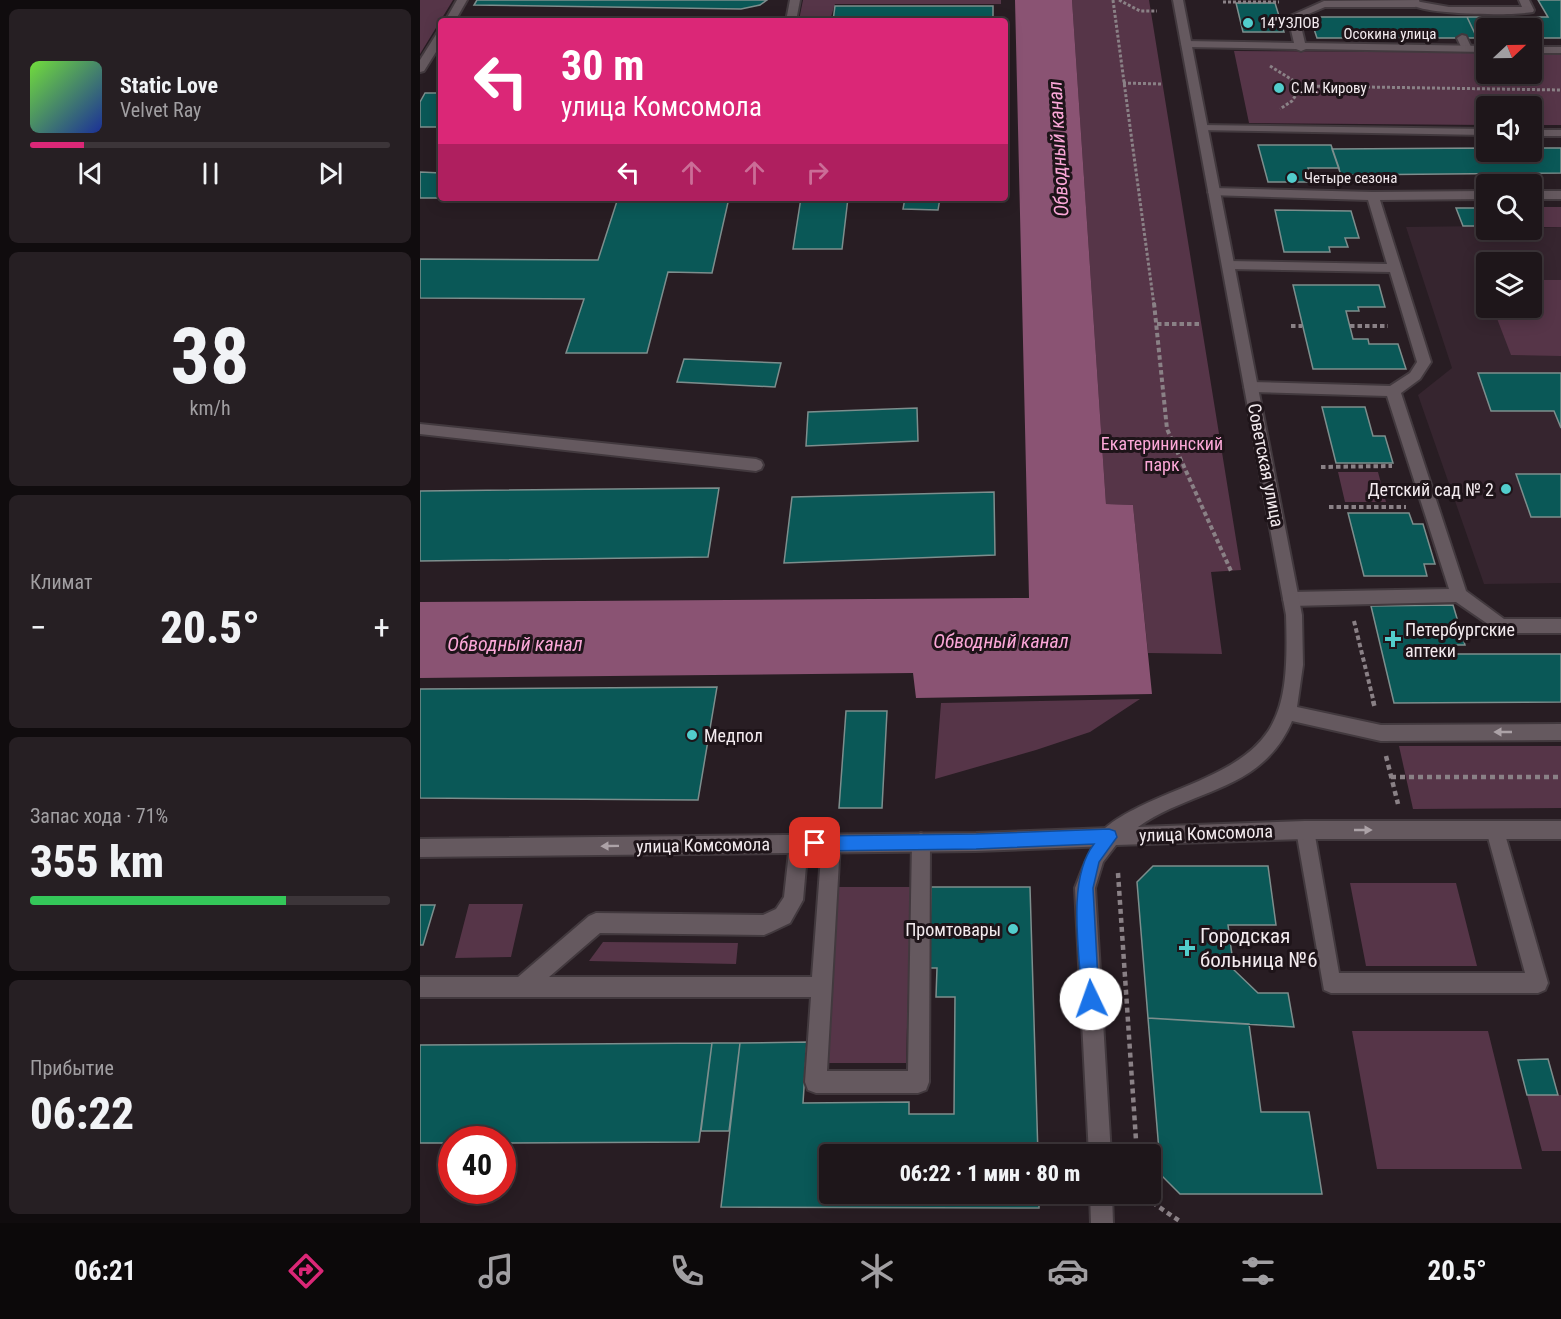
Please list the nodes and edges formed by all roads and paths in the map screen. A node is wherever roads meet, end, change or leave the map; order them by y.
1 (462, 0) edge
2 (795, 0) edge
3 (1113, 0) edge
4 (1119, 0) edge
5 (1178, 0) edge
6 (1437, 0) edge
7 (1524, 0) edge
8 (1223, 2) dead end
9 (1264, 2) dead end
10 (1323, 2) edge
11 (1415, 2) edge
12 (1157, 11) dead end
13 (1451, 14) junction
14 (452, 18) edge
15 (792, 18) edge
16 (1462, 38) dead end
17 (438, 40) edge
18 (1186, 44) junction
19 (1301, 48) junction
20 (1467, 49) junction
21 (1476, 49) edge
22 (1542, 50) edge
23 (1561, 50) edge
24 (1267, 65) dead end
25 (420, 69) edge
26 (1123, 83) junction
27 (1161, 84) dead end
28 (1302, 86) junction
29 (1561, 90) edge
30 (1277, 111) dead end
31 (1202, 128) junction
32 (1476, 132) edge
33 (1542, 133) edge
34 (1561, 133) edge
35 (1214, 192) junction
36 (1372, 195) junction
37 (1476, 195) edge
38 (1542, 195) edge
39 (1561, 195) edge
40 (1228, 265) junction
41 (1395, 268) junction
42 (1157, 324) junction
43 (1200, 324) dead end
44 (1291, 326) dead end
45 (1302, 326) dead end
46 (1350, 326) dead end
47 (1413, 326) junction
48 (1251, 387) junction
49 (1393, 391) junction
50 (420, 429) edge
51 (756, 465) dead end
52 (1321, 466) dead end
53 (1418, 466) junction
54 (1329, 507) dead end
55 (1432, 507) junction
56 (1231, 571) dead end
57 (1459, 595) junction
58 (1291, 598) junction
59 (1561, 626) edge
60 (1287, 712) junction
61 (1561, 732) edge
62 (1391, 777) dead end
63 (1561, 777) edge
64 (1305, 830) junction
65 (1495, 830) junction
66 (1561, 830) edge
67 (1109, 837) junction
68 (921, 842) junction
69 (799, 843) junction
70 (831, 843) junction
71 (420, 848) edge
72 (1118, 870) dead end
73 (420, 987) edge
74 (822, 987) junction
75 (521, 988) junction
76 (1099, 1144) edge
77 (1136, 1144) edge
78 (1101, 1204) edge
79 (1155, 1204) edge
80 (1181, 1222) edge
81 (1102, 1223) edge

1 - 14 street
2 - 15 street
3 - 26 path
4 - 12 path
5 - 18 street, Советская улица
6 - 13 street
7 - 13 street
8 - 9 path
10 - 11 street
10 - 19 street
11 - 13 street
16 - 20 street
17 - 25 street
18 - 19 street, Осокина улица
18 - 31 street, Советская улица
19 - 20 street, Осокина улица
20 - 21 street, Осокина улица
22 - 23 street
24 - 28 path
26 - 27 path
26 - 42 path
28 - 29 path
28 - 30 path
31 - 32 street
31 - 35 street, Советская улица
33 - 34 street
35 - 36 street
35 - 40 street, Советская улица
36 - 37 street
36 - 41 street
38 - 39 street
40 - 41 street
40 - 48 street, Советская улица
41 - 47 street
42 - 43 path
42 - 56 path
44 - 45 path
46 - 47 path
47 - 49 street
48 - 49 street
48 - 58 street, Советская улица
49 - 53 street
50 - 51 street
52 - 53 path
53 - 55 street
54 - 55 path
55 - 57 street
57 - 58 street
57 - 59 street
58 - 60 street, Советская улица
61 -> 60 street
60 - 67 street, Советская улица
62 - 63 path
64 -> 65 street, улица Комсомола
64 - 65 street
64 - 67 street, улица Комсомола
65 - 66 street, улица Комсомола
67 - 68 street, улица Комсомола
67 - 76 street
68 - 70 street, улица Комсомола
68 - 74 street
69 - 70 street, улица Комсомола
69 -> 71 street, улица Комсомола
69 - 75 street
70 - 74 street
72 - 77 path
73 - 75 street
74 - 75 street
78 - 81 street
79 - 80 path

